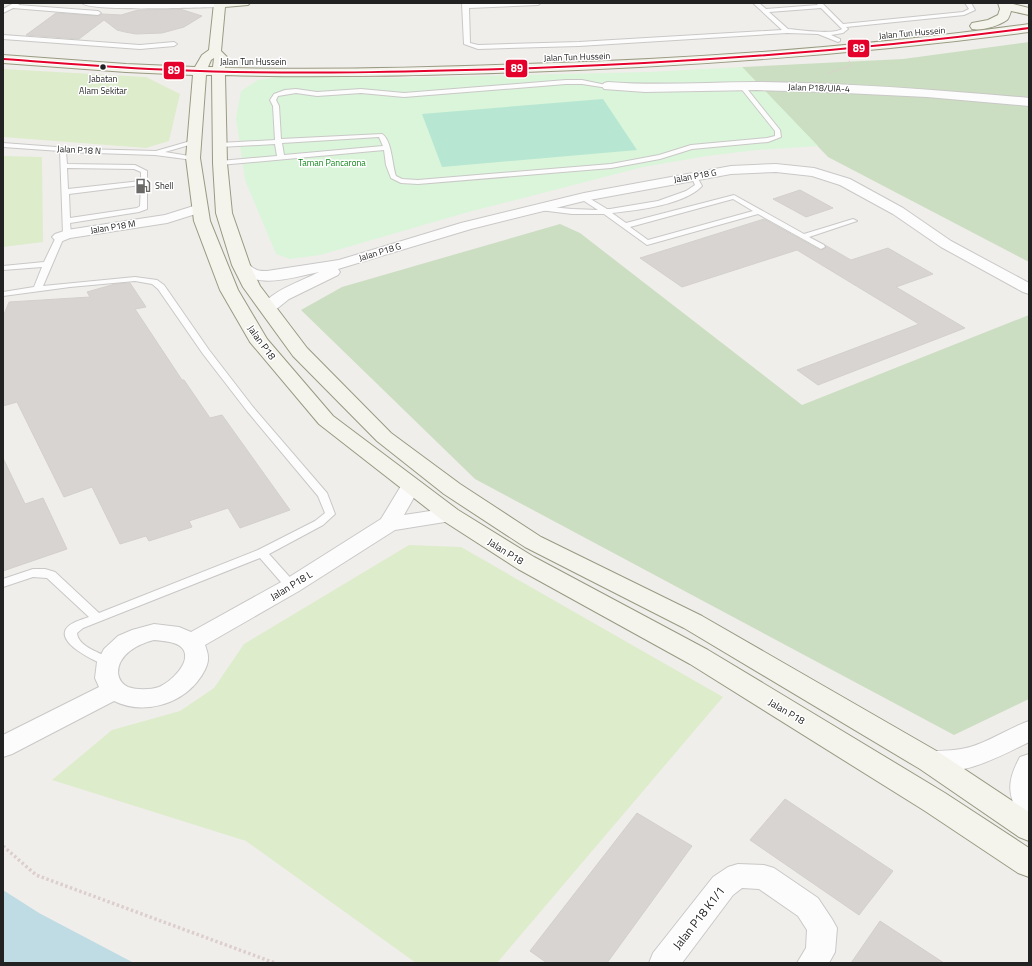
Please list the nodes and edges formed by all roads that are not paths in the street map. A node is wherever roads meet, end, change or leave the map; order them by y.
1 (18, 3) edge
2 (87, 3) edge
3 (244, 3) edge
4 (538, 3) edge
5 (756, 3) edge
6 (968, 3) edge
7 (220, 4) edge
8 (465, 4) edge
9 (820, 4) edge
10 (1004, 5) edge
11 (12, 6) junction
12 (3, 11) edge
13 (765, 11) junction
14 (98, 12) dead end
15 (1028, 19) edge
16 (842, 26) junction
17 (961, 29) junction
18 (787, 31) junction
19 (826, 34) junction
20 (3, 37) edge
21 (838, 40) junction
22 (174, 44) dead end
23 (3, 50) edge
24 (3, 59) edge
25 (211, 64) junction
26 (608, 86) joint
27 (742, 86) junction
28 (1029, 102) edge
29 (278, 142) junction
30 (3, 146) edge
31 (387, 148) junction
32 (62, 150) junction
33 (193, 150) junction
34 (155, 153) junction
35 (220, 154) junction
36 (281, 157) junction
37 (64, 166) junction
38 (694, 176) junction
39 (144, 183) junction
40 (64, 192) junction
41 (584, 197) junction
42 (540, 208) junction
43 (606, 210) junction
44 (759, 212) junction
45 (201, 215) junction
46 (853, 221) dead end
47 (624, 226) junction
48 (64, 231) junction
49 (802, 237) junction
50 (821, 247) dead end
51 (46, 264) junction
52 (341, 264) junction
53 (241, 265) junction
54 (3, 268) edge
55 (38, 288) junction
56 (1029, 289) edge
57 (3, 294) edge
58 (268, 308) junction
59 (410, 485) junction
60 (450, 515) junction
61 (389, 524) junction
62 (262, 553) junction
63 (3, 583) edge
64 (291, 586) junction
65 (97, 618) junction
66 (191, 642) junction
67 (108, 662) junction
68 (115, 690) junction
69 (1029, 732) edge
70 (3, 747) edge
71 (930, 761) junction
72 (1029, 764) edge
73 (1029, 810) edge
74 (1029, 828) edge
75 (1029, 864) edge
76 (664, 963) edge
77 (812, 963) edge

1 - 11 lane
2 - 7 street
3 - 7 street
4 - 8 lane
5 - 13 lane
6 - 16 lane
7 - 25 street
8 - 18 lane
9 - 13 lane
9 - 16 lane
10 - 15 street
10 - 17 street
11 - 12 lane
11 - 14 lane
13 - 18 lane
15 - 17 street, Jalan Tun Hussein
15 - 25 street, Jalan Tun Hussein
16 - 19 lane
17 - 21 street, Jalan Tun Hussein
18 - 19 lane
19 - 21 lane
20 - 22 lane
21 - 25 street, Jalan Tun Hussein
23 - 25 street, Jalan Tun Hussein
24 - 25 street, Jalan Tun Hussein
25 - 33 street, Jalan P18
25 - 35 street
26 - 27 street, Jalan P18/UIA-4
26 - 29 lane
27 - 28 street, Jalan P18/UIA-4
27 - 31 lane
29 - 31 lane
29 - 35 lane
29 - 36 lane
30 - 32 lane, Jalan P18 N
31 - 36 lane
32 - 34 lane, Jalan P18 N
32 - 37 lane
33 - 34 lane, Jalan P18 N
33 - 34 lane, Jalan P18 N
33 - 45 street, Jalan P18
35 - 36 lane
35 - 53 street
37 - 39 lane
37 - 40 lane
38 - 41 street, Jalan P18 G
38 - 43 lane
38 - 56 street, Jalan P18 G
39 - 40 lane
39 - 48 lane
40 - 48 lane
41 - 42 street, Jalan P18 G
41 - 43 lane
42 - 43 lane
42 - 52 street, Jalan P18 G
43 - 47 lane
44 - 47 lane
44 - 47 lane
44 - 49 lane
45 - 48 street, Jalan P18 M
45 - 59 street, Jalan P18
46 - 49 lane
48 - 51 lane
49 - 50 lane
51 - 54 lane
51 - 55 lane
52 - 53 street, Jalan P18 G
52 - 58 street, Jalan P18 G
53 - 58 street
55 - 57 lane
55 - 62 lane
58 - 71 street
59 - 60 street, Jalan P18
59 - 61 street, Jalan P18 L
60 - 61 street, Jalan P18 L
60 - 75 street, Jalan P18
61 - 64 street, Jalan P18 L
62 - 64 lane
62 - 65 lane
63 - 65 lane
64 - 66 street, Jalan P18 L
65 - 67 lane
66 - 67 street
66 - 68 street
67 - 68 street
68 - 70 street
69 - 71 street
71 - 74 street
72 - 73 street
76 - 77 street, Jalan P18 K1/1

